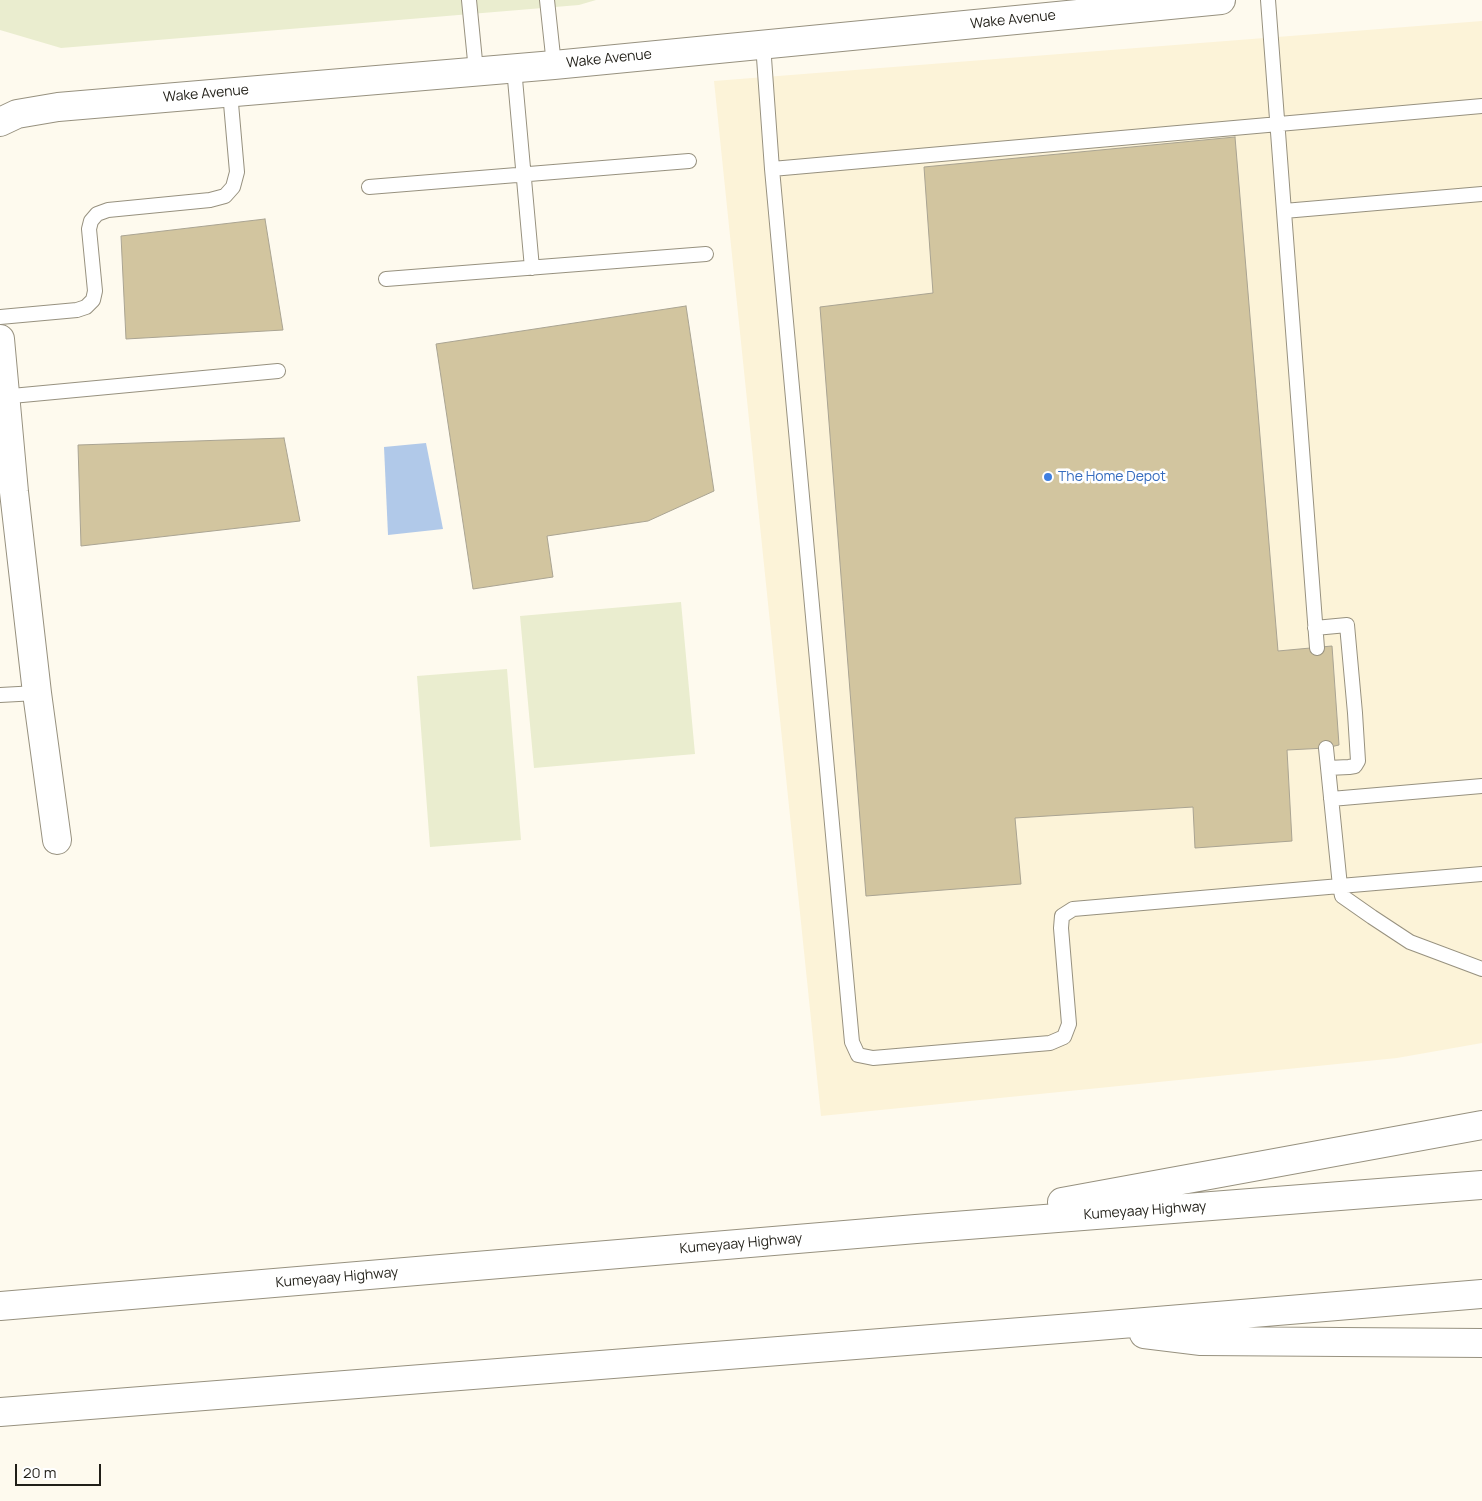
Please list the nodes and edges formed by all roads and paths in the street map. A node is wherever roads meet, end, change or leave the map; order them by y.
1 (469, 0) edge
2 (547, 0) edge
3 (1221, 0) edge
4 (1268, 0) edge
5 (764, 44) junction
6 (554, 65) junction
7 (514, 68) junction
8 (476, 71) junction
9 (230, 92) junction
10 (1482, 106) edge
11 (0, 122) edge
12 (1277, 124) junction
13 (689, 161) dead end
14 (772, 169) junction
15 (523, 175) junction
16 (369, 187) dead end
17 (1482, 194) edge
18 (1284, 211) junction
19 (706, 254) dead end
20 (532, 268) junction
21 (386, 279) dead end
22 (0, 317) edge
23 (0, 339) edge
24 (278, 371) dead end
25 (3, 396) edge
26 (7, 493) edge
27 (1315, 628) junction
28 (1317, 648) dead end
29 (37, 693) junction
30 (0, 695) edge
31 (1326, 748) dead end
32 (1328, 768) junction
33 (1482, 786) edge
34 (1331, 799) junction
35 (57, 840) dead end
36 (1482, 874) edge
37 (1340, 886) junction
38 (1482, 969) edge
39 (1482, 1125) edge
40 (1482, 1185) edge
41 (916, 1229) junction
42 (1482, 1294) edge
43 (0, 1306) edge
44 (1085, 1327) junction
45 (1482, 1343) edge
46 (0, 1412) edge

1 - 8 lane
2 - 6 lane
3 - 5 main road, Wake Avenue
4 - 12 lane
5 - 6 main road, Wake Avenue
5 - 14 lane
6 - 7 main road, Wake Avenue
7 - 8 main road, Wake Avenue
7 - 15 lane
8 - 9 main road, Wake Avenue
9 - 11 main road, Wake Avenue
9 - 22 lane
10 - 12 lane
12 - 14 lane
12 - 18 lane
13 - 15 lane
14 - 37 lane
15 - 16 lane
15 - 20 lane
17 - 18 lane
18 - 27 lane
19 - 20 lane
20 - 21 lane
23 - 25 main road
24 - 25 lane
25 - 26 main road
26 - 29 main road
27 - 28 lane
27 - 32 lane
29 - 30 lane
29 - 35 main road
31 - 32 lane
32 - 34 lane
33 - 34 lane
34 - 37 lane
36 - 37 lane
37 - 38 lane
39 - 41 main road
40 - 41 main road, Kumeyaay Highway
41 - 43 main road, Kumeyaay Highway
42 - 44 main road
44 - 45 main road
44 - 46 main road

